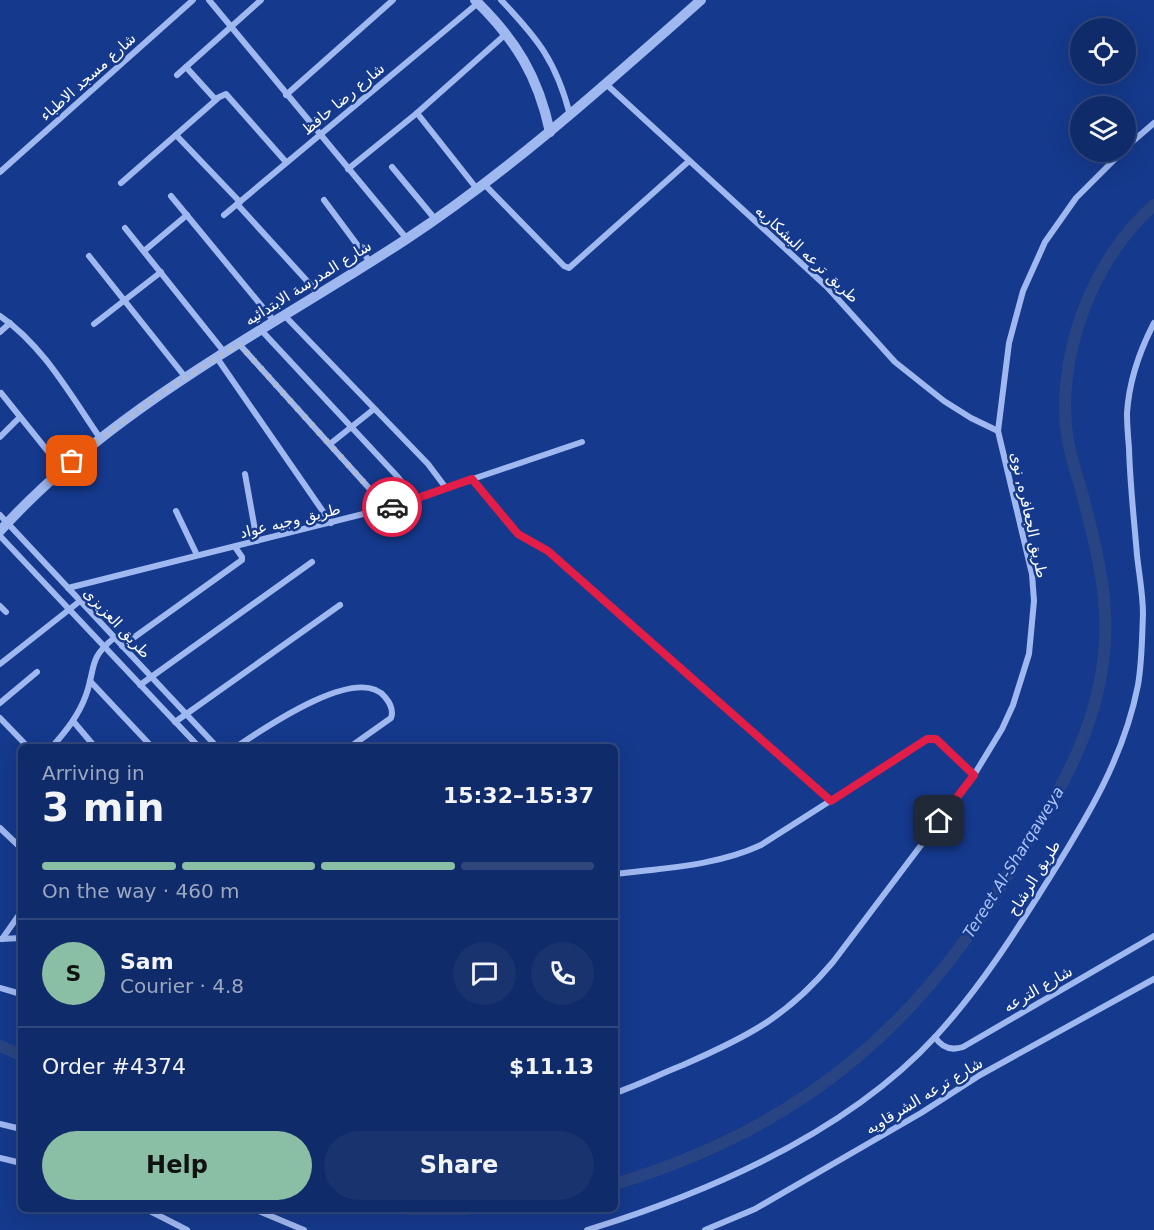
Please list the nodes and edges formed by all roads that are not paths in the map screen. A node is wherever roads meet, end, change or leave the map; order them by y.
1 (193, 0) edge
2 (209, 0) edge
3 (261, 0) edge
4 (393, 0) edge
5 (501, 0) edge
6 (701, 0) edge
7 (476, 1) edge
8 (231, 27) junction
9 (507, 33) junction
10 (186, 67) junction
11 (177, 75) dead end
12 (606, 84) junction
13 (286, 95) junction
14 (217, 99) junction
15 (417, 113) junction
16 (570, 115) junction
17 (1154, 123) edge
18 (550, 132) junction
19 (176, 135) junction
20 (319, 135) junction
21 (1136, 139) edge
22 (689, 161) junction
23 (286, 162) junction
24 (1112, 162) edge
25 (392, 166) dead end
26 (348, 169) junction
27 (0, 172) edge
28 (121, 183) dead end
29 (480, 186) junction
30 (171, 196) dead end
31 (324, 200) dead end
32 (238, 203) junction
33 (186, 215) junction
34 (224, 215) dead end
35 (435, 219) junction
36 (125, 228) dead end
37 (406, 239) junction
38 (144, 251) junction
39 (89, 256) dead end
40 (370, 262) junction
41 (160, 272) junction
42 (318, 293) junction
43 (125, 300) junction
44 (285, 315) junction
45 (0, 316) edge
46 (274, 321) junction
47 (1154, 322) edge
48 (10, 323) junction
49 (94, 324) dead end
50 (261, 330) junction
51 (0, 332) edge
52 (239, 344) junction
53 (221, 355) junction
54 (186, 378) junction
55 (1, 393) edge
56 (374, 409) junction
57 (20, 417) junction
58 (351, 427) junction
59 (998, 431) junction
60 (0, 437) edge
61 (100, 438) junction
62 (582, 442) dead end
63 (330, 444) junction
64 (62, 469) junction
65 (245, 474) dead end
66 (472, 479) junction
67 (446, 488) junction
68 (416, 499) junction
69 (387, 508) junction
70 (176, 511) dead end
71 (2, 523) edge
72 (331, 523) junction
73 (0, 536) edge
74 (257, 541) junction
75 (235, 547) junction
76 (197, 555) junction
77 (312, 562) dead end
78 (68, 588) junction
79 (80, 601) junction
80 (340, 605) dead end
81 (0, 606) edge
82 (69, 610) junction
83 (6, 612) dead end
84 (114, 638) junction
85 (104, 646) junction
86 (122, 646) junction
87 (0, 664) edge
88 (37, 672) dead end
89 (151, 677) junction
90 (90, 681) junction
91 (140, 685) junction
92 (0, 704) edge
93 (186, 714) junction
94 (0, 718) edge
95 (73, 721) junction
96 (175, 722) junction
97 (25, 744) edge
98 (54, 744) edge
99 (92, 744) edge
100 (149, 744) edge
101 (196, 744) edge
102 (214, 744) edge
103 (240, 744) edge
104 (355, 744) edge
105 (974, 775) junction
106 (831, 801) junction
107 (0, 828) edge
108 (18, 845) edge
109 (618, 874) edge
110 (18, 916) edge
111 (1154, 936) edge
112 (18, 938) edge
113 (1, 939) edge
114 (1154, 979) edge
115 (0, 988) edge
116 (18, 993) edge
117 (935, 1037) junction
118 (618, 1093) edge
119 (0, 1124) edge
120 (18, 1128) edge
121 (0, 1158) edge
122 (18, 1162) edge
123 (152, 1212) edge
124 (260, 1212) edge
125 (187, 1230) edge
126 (304, 1230) edge
127 (587, 1230) edge
128 (705, 1230) edge

1 - 27 street, شارع مسجد الاطباء
2 - 8 street
3 - 8 street
4 - 13 street
5 - 16 street
6 - 12 street, شارع المدرسة الابتدائيه
7 - 9 street
7 - 20 street, شارع رضا حافظ
8 - 10 street
8 - 13 street
9 - 15 street
9 - 18 street
10 - 11 street
10 - 14 street
12 - 16 street, شارع المدرسة الابتدائيه
12 - 22 street, طريق ترعه البشكاريه
13 - 20 street
14 - 19 street
14 - 23 street
15 - 26 street
15 - 29 street
16 - 18 street, شارع المدرسة الابتدائيه
17 - 21 street
18 - 29 street, شارع المدرسة الابتدائيه
19 - 28 street
19 - 32 street
20 - 23 street, شارع رضا حافظ
20 - 26 street
22 - 29 street
22 - 59 street, طريق ترعه البشكاريه
23 - 32 street, شارع رضا حافظ
24 - 59 street, طريق الجعافره, نوى
25 - 35 street
26 - 37 street
29 - 35 street, شارع المدرسة الابتدائيه
30 - 33 street
31 - 40 street
32 - 34 street, شارع رضا حافظ
32 - 42 street
33 - 38 street
33 - 46 street
35 - 37 street, شارع المدرسة الابتدائيه
36 - 38 street
37 - 40 street, شارع المدرسة الابتدائيه
38 - 41 street
39 - 43 street
40 - 42 street, شارع المدرسة الابتدائيه
41 - 43 street
41 - 53 street
42 - 44 street, شارع المدرسة الابتدائيه
43 - 49 street
43 - 54 street
44 - 46 street, شارع المدرسة الابتدائيه
44 - 56 street
45 - 48 street
46 - 50 street, شارع المدرسة الابتدائيه
47 - 117 street, طريق الرشاح
48 - 51 street
48 - 61 street
50 - 52 street, شارع المدرسة الابتدائيه
50 - 58 street
52 - 53 street, شارع المدرسة الابتدائيه
52 - 63 street
53 - 54 street, شارع المدرسة الابتدائيه
53 - 72 street
54 - 61 street, شارع المدرسة الابتدائيه
55 - 57 street
56 - 58 street
56 - 67 street
57 - 60 street
57 - 64 street
58 - 63 street
58 - 68 street
59 - 105 street, طريق الجعافره, نوى
61 - 64 street, شارع المدرسة الابتدائيه
62 - 66 street, طريق وجيه عواد
63 - 69 street
64 - 71 street, شارع المدرسة الابتدائيه
65 - 74 street
66 - 67 street, طريق وجيه عواد
66 - 106 street
67 - 68 street, طريق وجيه عواد
68 - 69 street, طريق وجيه عواد
69 - 72 street, طريق وجيه عواد
70 - 76 street
71 - 78 street, طريق العزيزى
72 - 74 street, طريق وجيه عواد
73 - 82 street, طريق العزيزى
74 - 75 street, طريق وجيه عواد
75 - 76 street, طريق وجيه عواد
75 - 86 street
76 - 78 street, طريق وجيه عواد
77 - 89 street
78 - 79 street, طريق العزيزى
79 - 82 street
79 - 84 street, طريق العزيزى
80 - 93 street
81 - 83 street
82 - 85 street, طريق العزيزى
82 - 87 street
84 - 85 street
84 - 86 street, طريق العزيزى
85 - 90 street
85 - 91 street, طريق العزيزى
86 - 89 street, طريق العزيزى
88 - 92 street
89 - 91 street
89 - 93 street, طريق العزيزى
90 - 95 street
90 - 100 street
91 - 96 street, طريق العزيزى
93 - 96 street
93 - 102 street, طريق العزيزى
94 - 97 street
95 - 98 street
95 - 99 street
96 - 101 street, طريق العزيزى
103 - 104 street
105 - 106 street
105 - 118 street, طريق الجعافره, نوى
106 - 109 street
107 - 108 street
110 - 113 street
111 - 117 street, شارع الترعه
112 - 113 street
114 - 128 street, شارع ترعه الشرقاويه
115 - 116 street
117 - 127 street, طريق الرشاح
119 - 120 street
121 - 122 street
123 - 125 street
124 - 126 street

